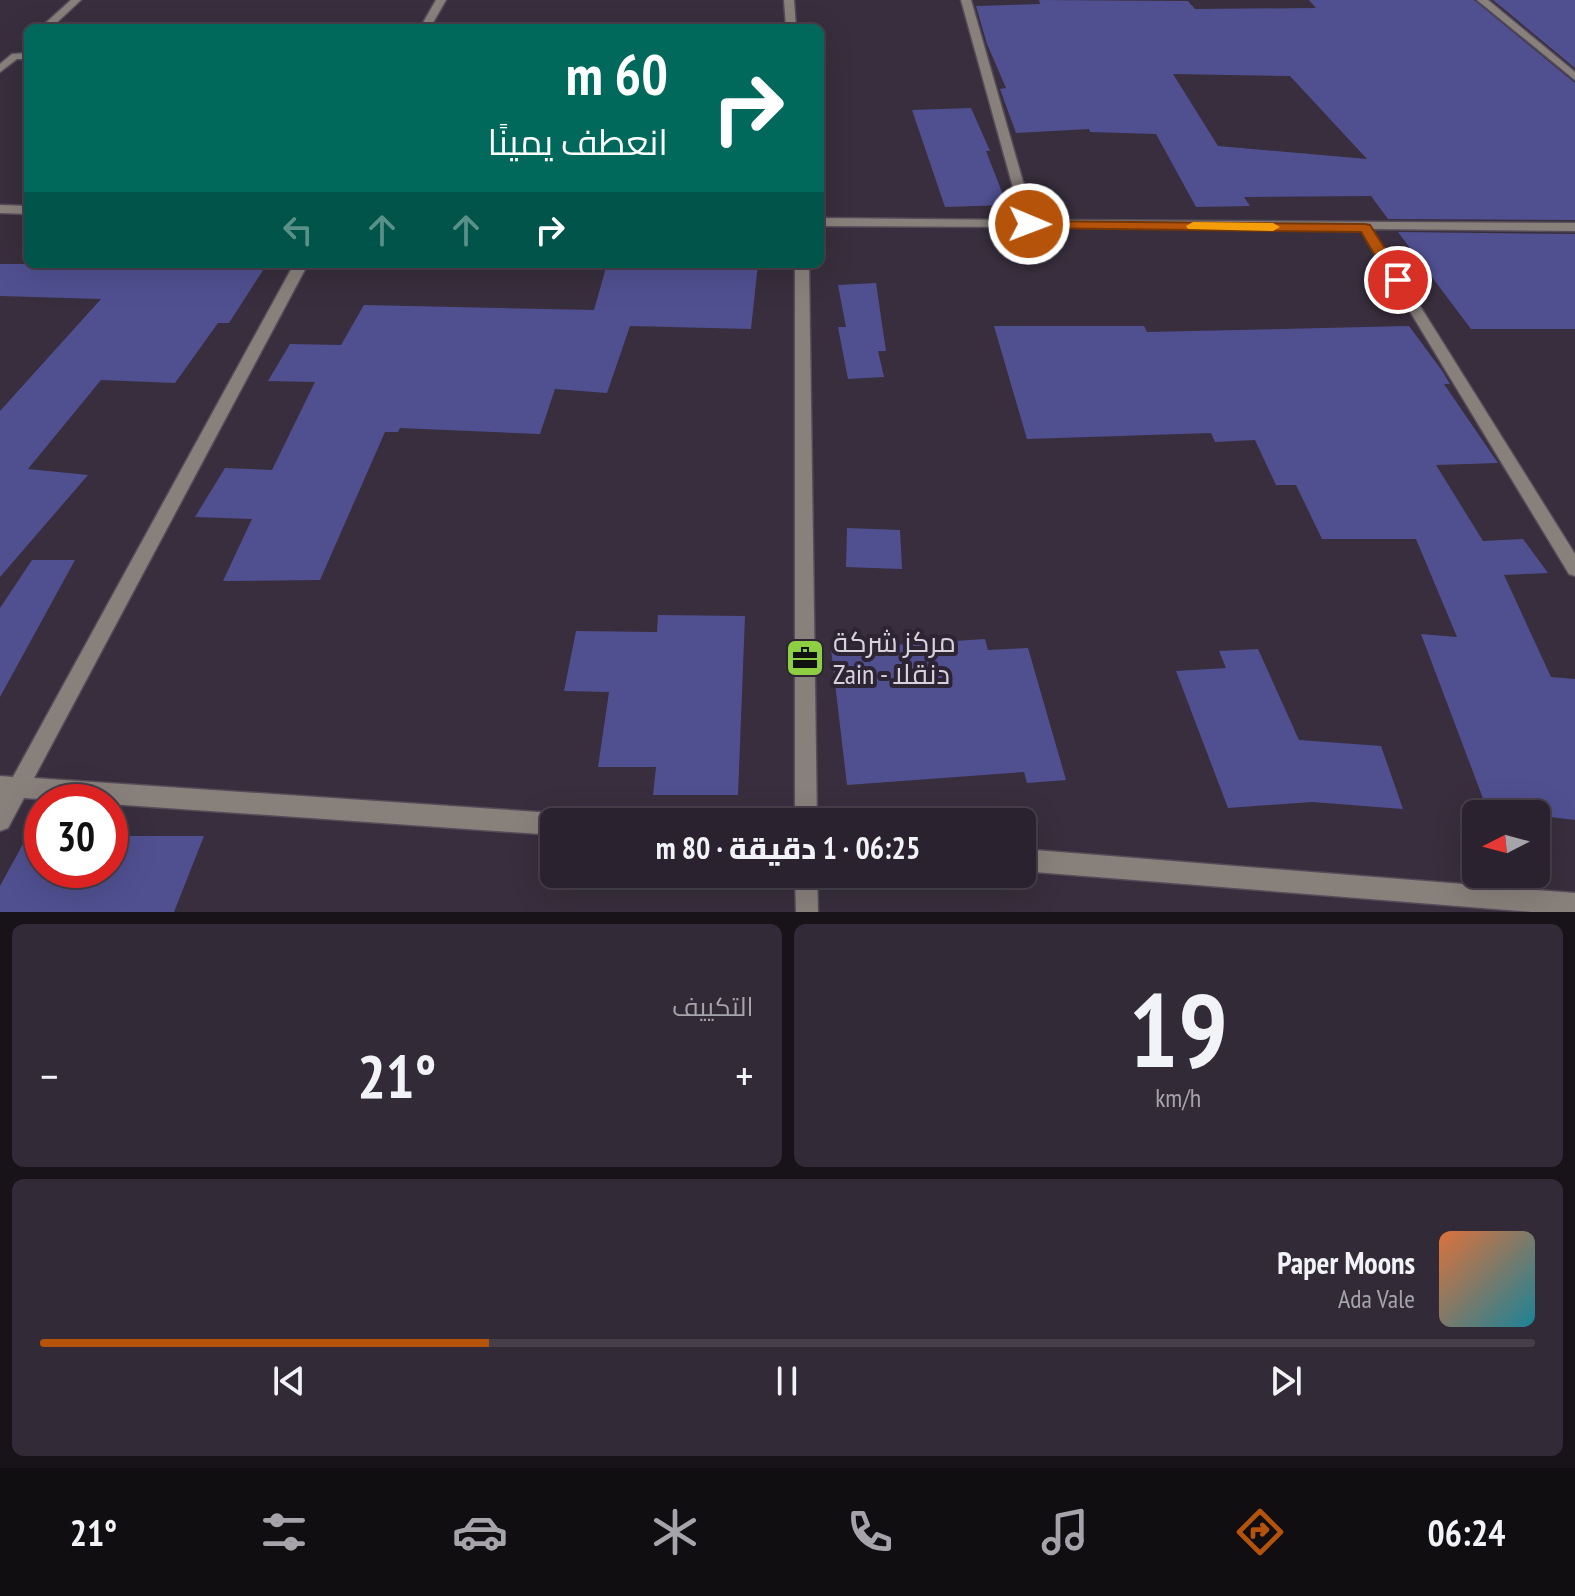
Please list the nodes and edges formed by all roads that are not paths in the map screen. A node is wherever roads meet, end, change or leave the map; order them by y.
1 (76, 0) edge
2 (441, 0) edge
3 (789, 0) edge
4 (966, 0) edge
5 (1482, 0) edge
6 (49, 24) edge
7 (427, 24) edge
8 (791, 24) edge
9 (24, 48) edge
10 (0, 56) edge
11 (15, 56) junction
12 (24, 56) edge
13 (0, 69) edge
14 (1575, 77) edge
15 (0, 209) edge
16 (24, 210) edge
17 (824, 222) edge
18 (1029, 224) junction
19 (1575, 227) edge
20 (1365, 228) junction
21 (299, 268) edge
22 (802, 268) edge
23 (1575, 569) edge
24 (10, 786) edge
25 (806, 808) edge
26 (0, 821) edge
27 (540, 823) edge
28 (1036, 861) edge
29 (806, 888) edge
30 (1575, 904) edge
31 (807, 912) edge

1 - 6 street
2 - 7 street
3 - 8 street
4 - 18 street
5 - 14 street
9 - 11 street
10 - 11 street
11 - 12 street
11 - 13 street
15 - 16 street
17 - 18 street
18 - 20 street
19 - 20 street
20 - 23 street
21 - 24 street
22 - 25 street
24 - 26 street
24 - 27 street
28 - 30 street
29 - 31 street

